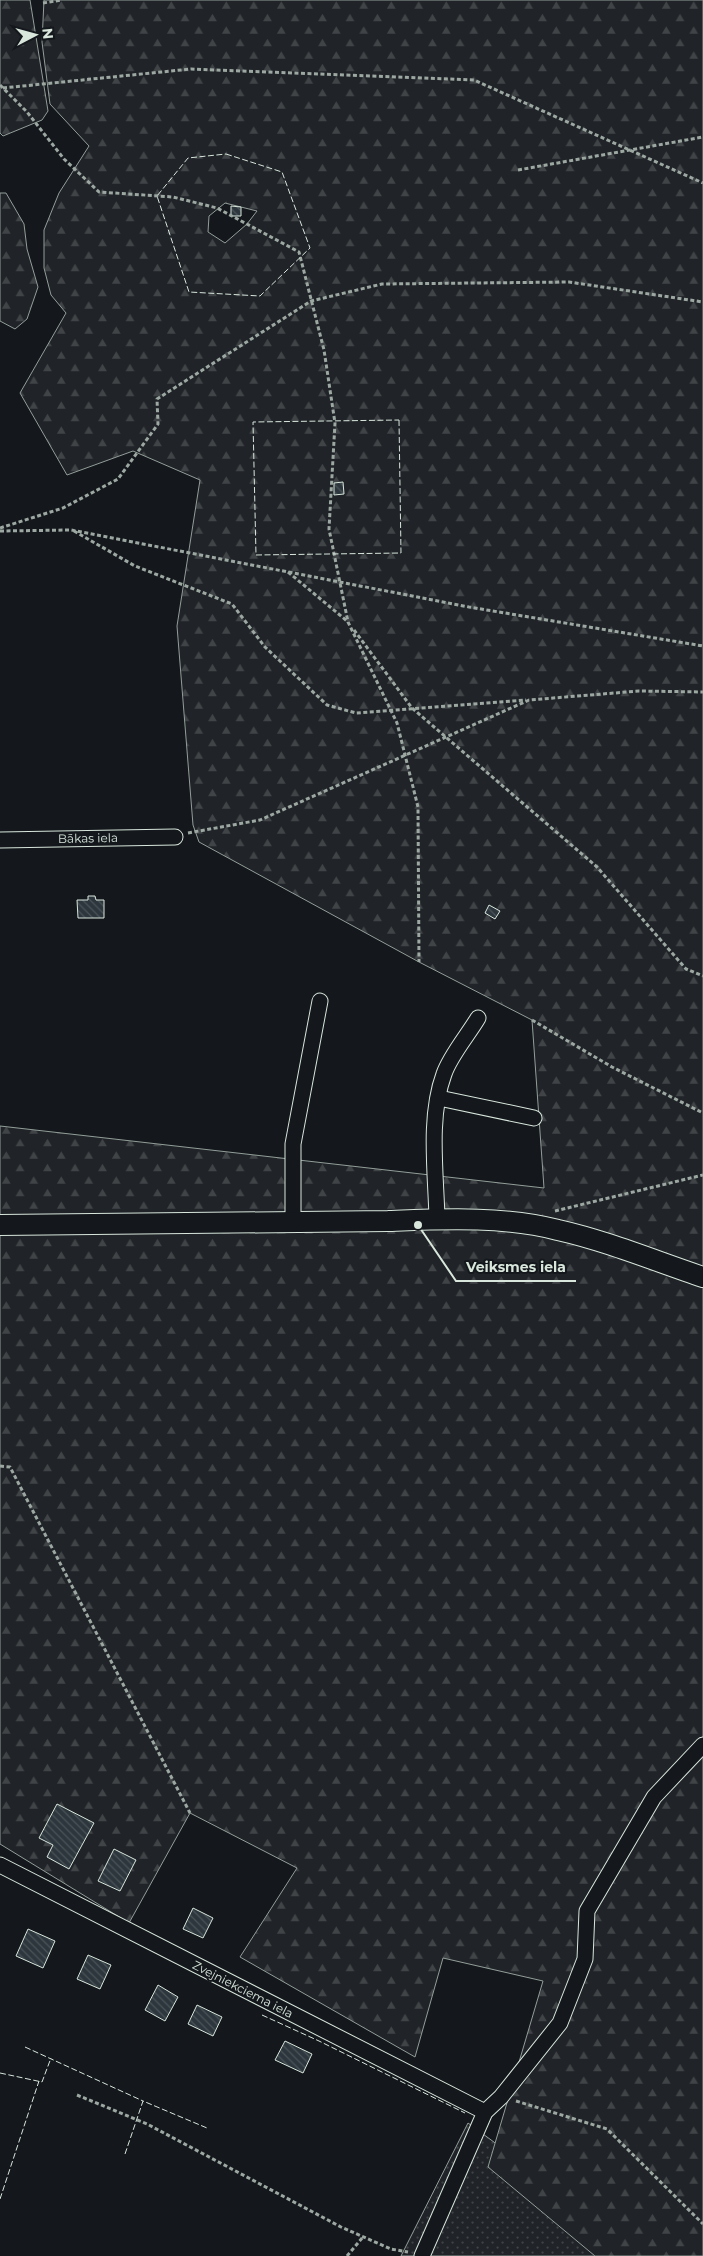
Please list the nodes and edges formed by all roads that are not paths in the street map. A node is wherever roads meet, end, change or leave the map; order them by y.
1 (175, 837) road end
2 (0, 840) edge
3 (320, 1001) dead end
4 (478, 1018) dead end
5 (439, 1098) junction
6 (534, 1118) dead end
7 (437, 1219) junction
8 (293, 1223) junction
9 (0, 1225) edge
10 (703, 1277) edge
11 (703, 1745) edge
12 (0, 1865) edge
13 (485, 2112) junction
14 (422, 2256) edge

1 - 2 street, Bākas iela
3 - 8 street
4 - 5 street
5 - 6 street
5 - 7 street
7 - 8 main road
7 - 10 main road
8 - 9 main road
11 - 13 street
12 - 13 street, Zvejniekciema iela
13 - 14 street

